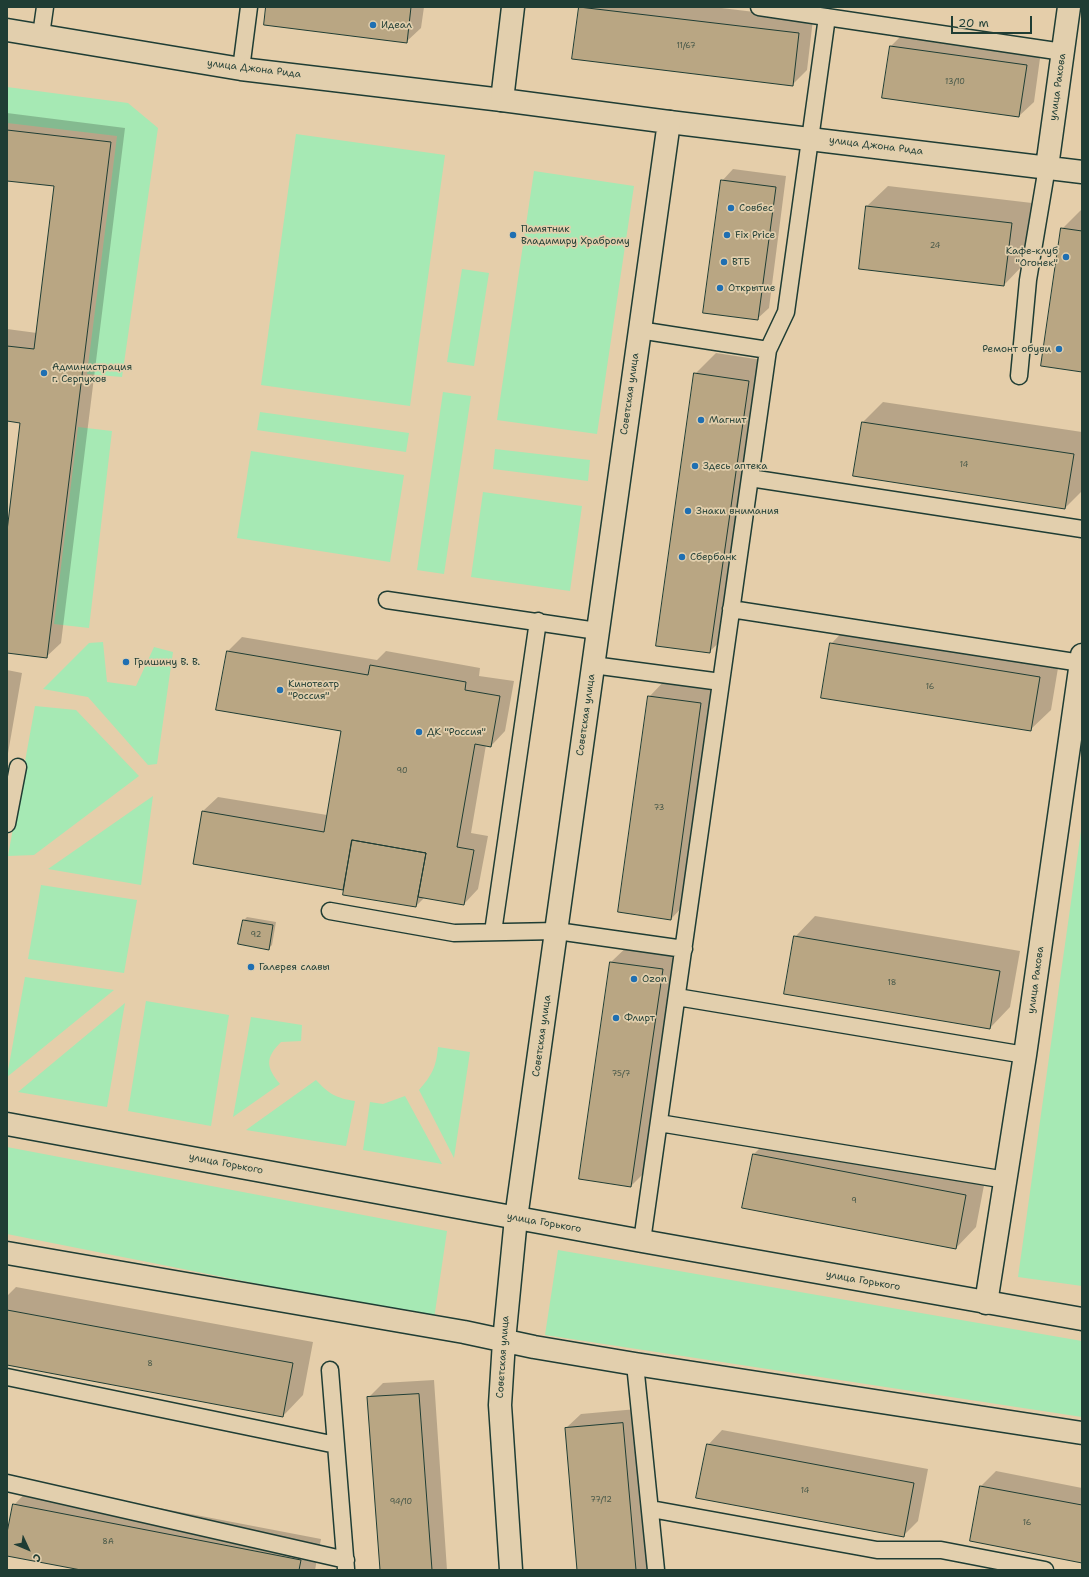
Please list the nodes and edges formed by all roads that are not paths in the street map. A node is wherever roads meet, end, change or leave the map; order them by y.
1 (45, 7) edge
2 (249, 7) edge
3 (513, 7) edge
4 (759, 7) edge
5 (1069, 7) edge
6 (827, 17) junction
7 (7, 30) edge
8 (41, 35) junction
9 (1063, 52) junction
10 (241, 68) junction
11 (502, 100) junction
12 (669, 122) junction
13 (810, 138) junction
14 (1047, 167) junction
15 (1082, 172) edge
16 (639, 330) junction
17 (768, 350) junction
18 (1019, 376) dead end
19 (750, 478) junction
20 (1082, 529) edge
21 (387, 600) dead end
22 (731, 609) junction
23 (538, 621) junction
24 (597, 631) junction
25 (1081, 659) edge
26 (593, 665) junction
27 (721, 682) junction
28 (18, 767) dead end
29 (7, 824) edge
30 (330, 911) dead end
31 (557, 931) junction
32 (493, 932) junction
33 (684, 949) junction
34 (677, 997) junction
35 (1025, 1054) junction
36 (659, 1123) junction
37 (7, 1124) edge
38 (1006, 1180) junction
39 (516, 1218) junction
40 (642, 1241) junction
41 (7, 1253) edge
42 (986, 1303) junction
43 (1082, 1319) edge
44 (504, 1341) junction
45 (635, 1364) junction
46 (330, 1370) dead end
47 (7, 1377) edge
48 (1082, 1433) edge
49 (336, 1445) junction
50 (7, 1483) edge
51 (650, 1509) junction
52 (346, 1565) edge
53 (511, 1570) edge
54 (656, 1570) edge
55 (1045, 1570) edge

1 - 8 lane
2 - 10 lane
3 - 11 street
4 - 6 lane
5 - 9 street, улица Ракова
6 - 9 lane
6 - 13 lane
7 - 8 street, улица Джона Рида
8 - 10 street, улица Джона Рида
9 - 14 street, улица Ракова
10 - 11 street, улица Джона Рида
11 - 12 street
12 - 13 street, улица Джона Рида
12 - 16 street, Советская улица
13 - 14 street, улица Джона Рида
13 - 17 lane
14 - 15 street, улица Джона Рида
14 - 18 lane
16 - 17 lane
16 - 24 street, Советская улица
17 - 19 lane
19 - 20 lane
19 - 22 lane
21 - 23 lane
22 - 25 lane
22 - 27 lane
23 - 24 lane
23 - 32 lane
24 - 26 street, Советская улица
25 - 35 street, улица Ракова
26 - 27 lane
26 - 31 street, Советская улица
27 - 33 lane
28 - 29 lane
30 - 32 lane
31 - 32 lane
31 - 33 lane
31 - 39 street, Советская улица
33 - 34 lane
34 - 35 lane
34 - 36 lane
35 - 38 street, улица Ракова
36 - 38 lane
36 - 40 lane
37 - 39 street, улица Горького
38 - 42 street, улица Ракова
39 - 40 street, улица Горького
39 - 44 street, Советская улица
40 - 42 street, улица Горького
41 - 44 street
42 - 43 street, улица Горького
44 - 45 street
44 - 53 street, Советская улица
45 - 48 street
45 - 51 lane
46 - 49 lane
47 - 49 lane
49 - 52 lane
50 - 52 lane
51 - 54 lane
51 - 55 lane

